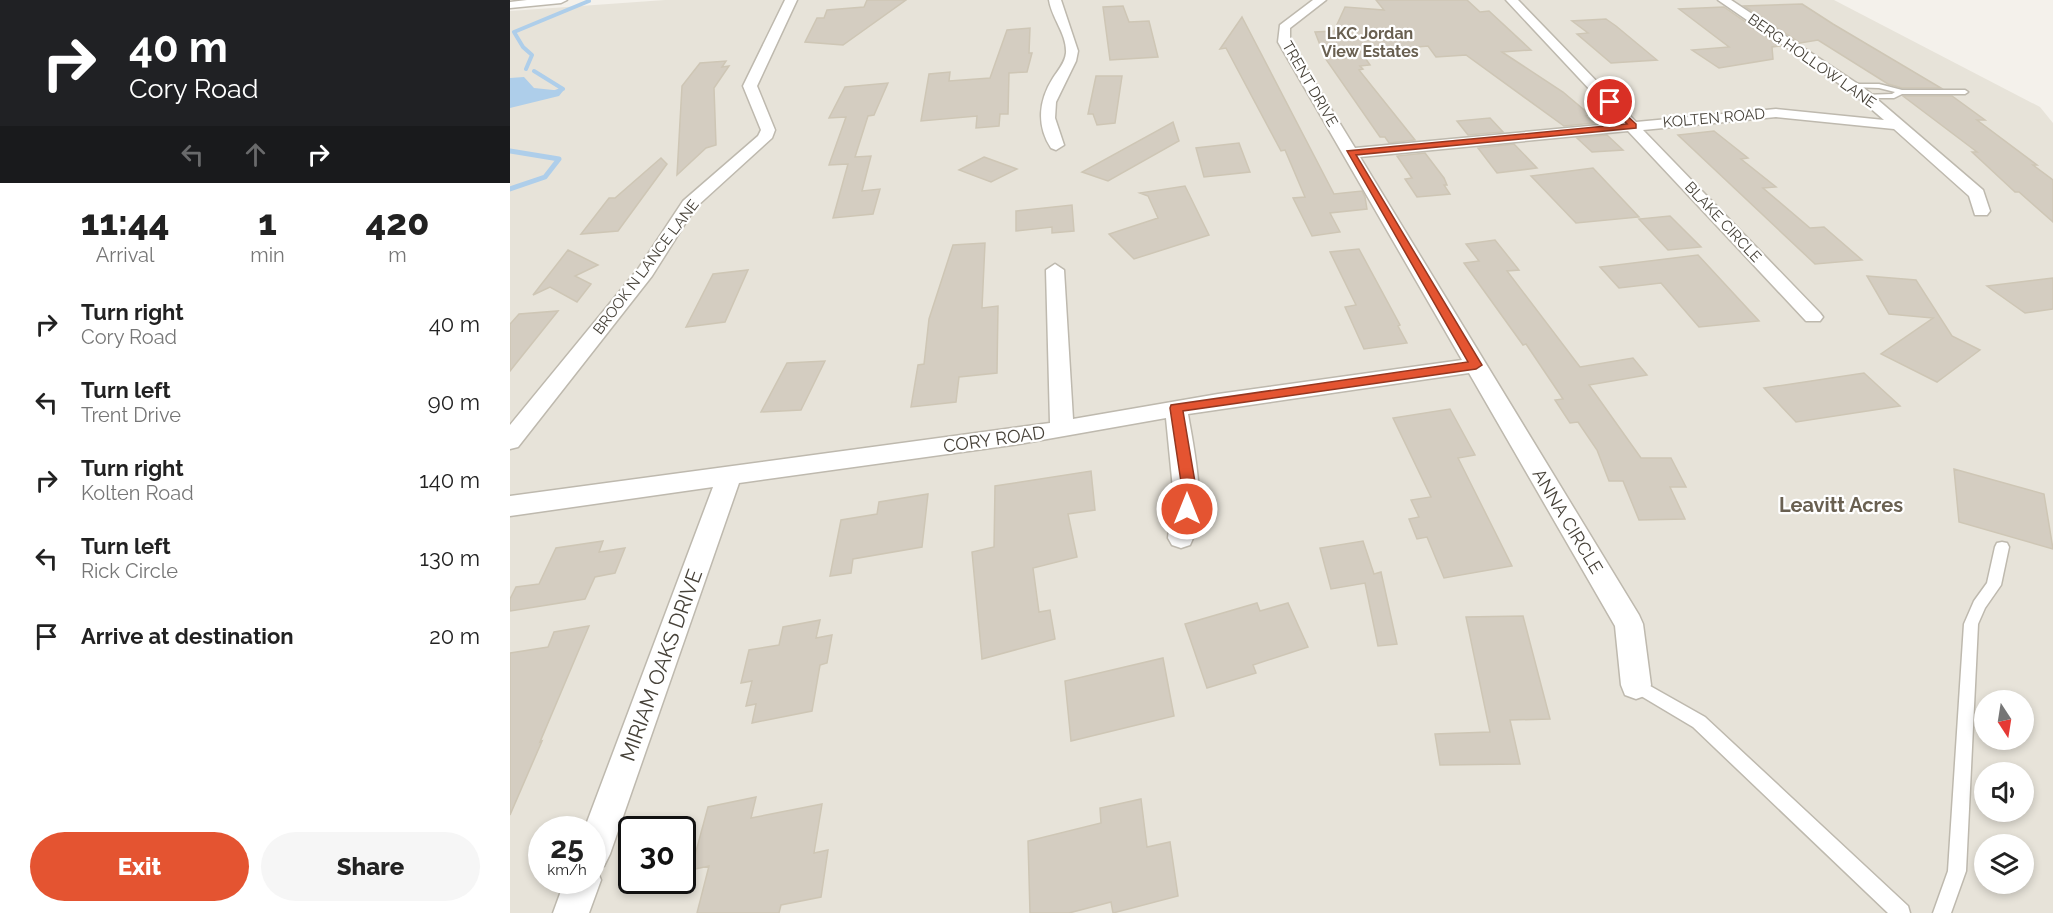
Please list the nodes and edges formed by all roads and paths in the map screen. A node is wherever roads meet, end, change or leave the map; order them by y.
1 (561, 0) edge
2 (791, 0) edge
3 (1054, 0) edge
4 (1320, 0) edge
5 (1512, 0) edge
6 (1724, 0) edge
7 (510, 5) edge
8 (1851, 85) junction
9 (1900, 92) junction
10 (1965, 92) dead end
11 (1865, 96) junction
12 (1898, 125) junction
13 (1633, 126) junction
14 (1056, 145) dead end
15 (1350, 153) junction
16 (1981, 211) dead end
17 (1055, 270) dead end
18 (1813, 317) dead end
19 (1476, 365) junction
20 (1176, 408) junction
21 (1062, 429) junction
22 (510, 441) edge
23 (729, 476) junction
24 (510, 507) edge
25 (1181, 538) dead end
26 (2002, 547) dead end
27 (1636, 685) joint
28 (606, 816) edge
29 (578, 894) edge
30 (571, 913) edge
31 (1901, 913) edge
32 (1942, 913) edge

1 - 7 street
2 - 22 street, BROOK N LANCE LANE
3 - 14 street
4 - 15 street, TRENT DRIVE
5 - 13 street, BLAKE CIRCLE
6 - 8 street, BERG HOLLOW LANE
8 - 9 lane
8 - 11 street, BERG HOLLOW LANE
9 - 10 lane
9 - 11 lane
11 - 12 street, BERG HOLLOW LANE
12 - 13 street, KOLTEN ROAD
12 - 16 street, BERG HOLLOW LANE
13 - 15 street, KOLTEN ROAD
13 - 18 street, BLAKE CIRCLE
15 - 19 street, TRENT DRIVE
17 - 21 street
19 - 20 street, CORY ROAD
19 - 27 street, ANNA CIRCLE
20 - 21 street, CORY ROAD
20 - 25 street
21 - 23 street, CORY ROAD
23 - 24 street, CORY ROAD
23 - 28 street, MIRIAM OAKS DRIVE
26 - 32 lane
27 - 31 lane
29 - 30 street

